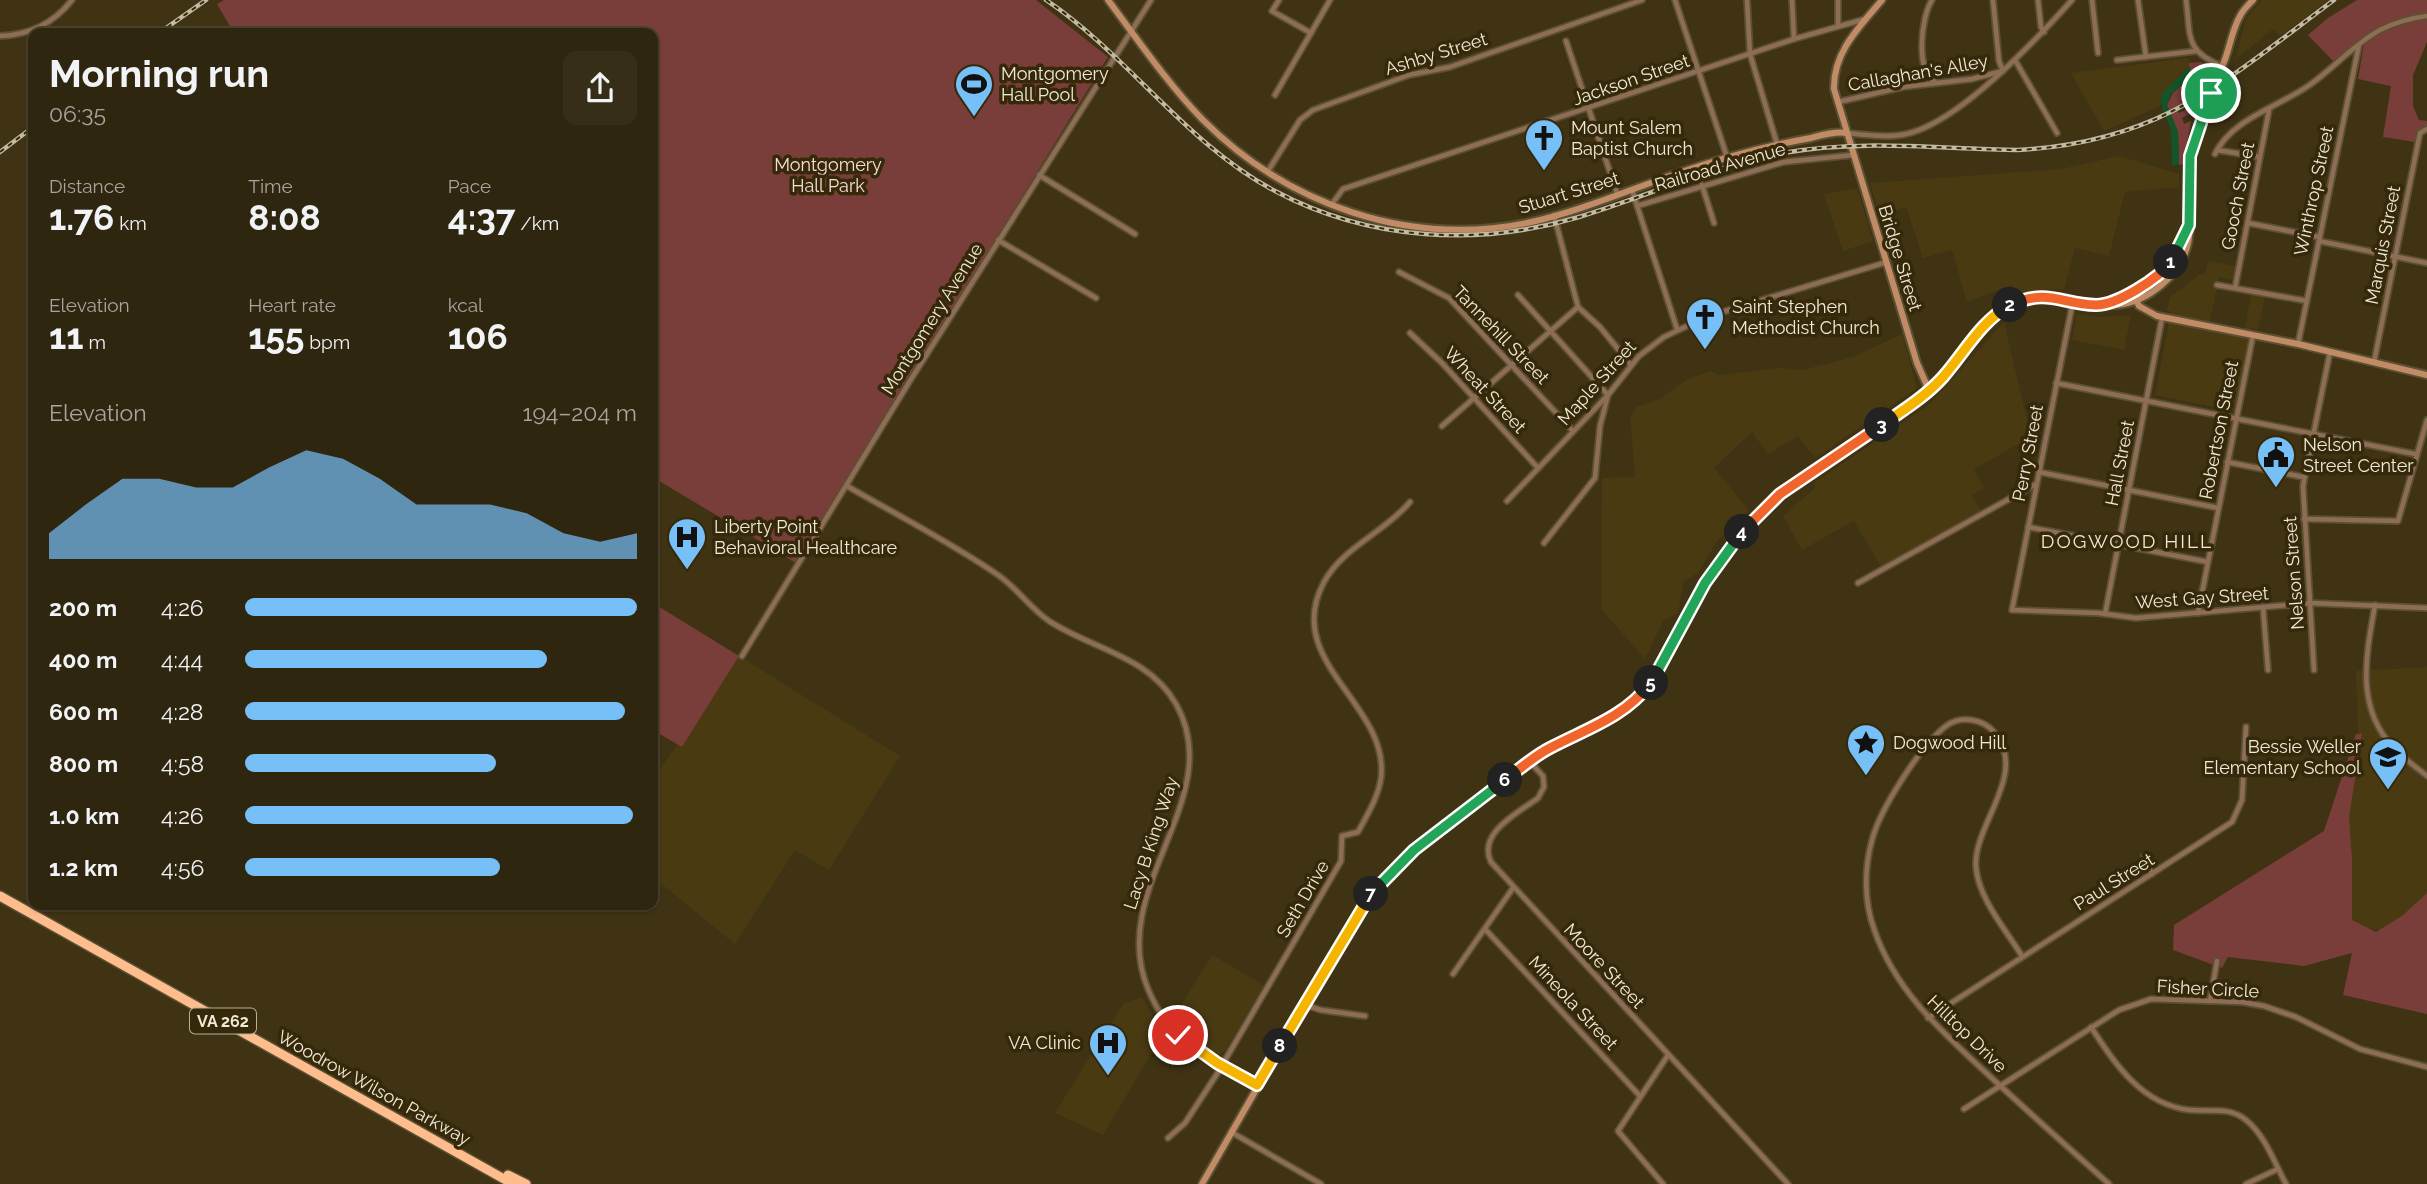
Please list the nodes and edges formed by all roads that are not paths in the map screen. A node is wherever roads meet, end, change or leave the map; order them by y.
1 (72, 0) edge
2 (1108, 0) edge
3 (1151, 0) edge
4 (1279, 0) edge
5 (1330, 0) edge
6 (1642, 0) edge
7 (1675, 0) edge
8 (1747, 0) edge
9 (1792, 0) edge
10 (1838, 0) edge
11 (1882, 0) edge
12 (1932, 0) edge
13 (1993, 0) edge
14 (2038, 0) edge
15 (2072, 0) edge
16 (2092, 0) edge
17 (2138, 0) edge
18 (2186, 0) edge
19 (2253, 0) edge
20 (2427, 16) edge
21 (1867, 18) junction
22 (1838, 26) junction
23 (37, 28) edge
24 (1131, 31) junction
25 (28, 32) edge
26 (2044, 32) junction
27 (1311, 33) junction
28 (0, 36) edge
29 (1794, 39) junction
30 (1566, 41) dead end
31 (2359, 45) junction
32 (2196, 51) junction
33 (2098, 53) dead end
34 (1749, 54) junction
35 (2146, 57) junction
36 (2015, 60) junction
37 (2117, 60) dead end
38 (2223, 66) junction
39 (2003, 71) junction
40 (1699, 72) junction
41 (1936, 82) junction
42 (1275, 95) dead end
43 (1838, 102) junction
44 (1589, 109) junction
45 (2269, 110) junction
46 (2427, 130) edge
47 (1847, 133) junction
48 (2057, 133) dead end
49 (1777, 144) junction
50 (1853, 155) junction
51 (1727, 157) junction
52 (2260, 157) junction
53 (1267, 172) junction
54 (1039, 175) junction
55 (1702, 186) junction
56 (1632, 189) junction
57 (1617, 193) junction
58 (1331, 205) junction
59 (1637, 206) junction
60 (1554, 215) junction
61 (1714, 223) dead end
62 (2248, 223) junction
63 (2189, 225) junction
64 (1135, 234) dead end
65 (2319, 239) junction
66 (998, 240) junction
67 (2395, 256) junction
68 (1887, 261) junction
69 (2427, 263) edge
70 (1399, 272) dead end
71 (2217, 285) dead end
72 (2235, 288) junction
73 (2132, 292) junction
74 (1518, 295) dead end
75 (1096, 298) dead end
76 (2136, 300) junction
77 (2073, 301) junction
78 (2307, 301) junction
79 (2106, 305) junction
80 (1578, 306) junction
81 (2162, 318) junction
82 (1677, 329) junction
83 (1550, 331) junction
84 (1410, 333) dead end
85 (2253, 335) junction
86 (2298, 344) junction
87 (2330, 351) junction
88 (2374, 362) junction
89 (1511, 364) junction
90 (1631, 365) junction
91 (2427, 375) edge
92 (2056, 383) junction
93 (1929, 390) junction
94 (1608, 395) junction
95 (1473, 398) junction
96 (2146, 402) junction
97 (2236, 419) junction
98 (2427, 420) edge
99 (1442, 426) dead end
100 (1573, 431) junction
101 (2312, 433) junction
102 (2415, 454) junction
103 (2227, 462) junction
104 (1538, 468) junction
105 (2039, 472) junction
106 (2304, 477) junction
107 (2037, 484) junction
108 (847, 485) junction
109 (2129, 490) junction
110 (1507, 501) dead end
111 (1410, 502) dead end
112 (2218, 508) junction
113 (2305, 519) junction
114 (2028, 527) junction
115 (1544, 543) dead end
116 (2118, 545) junction
117 (2208, 562) junction
118 (1858, 583) dead end
119 (2311, 603) junction
120 (2375, 605) junction
121 (2263, 607) junction
122 (2427, 608) edge
123 (2012, 610) joint
124 (2198, 613) junction
125 (2105, 614) junction
126 (742, 656) dead end
127 (2268, 670) dead end
128 (2314, 670) dead end
129 (2246, 727) dead end
130 (1530, 762) junction
131 (2427, 776) edge
132 (2144, 856) dead end
133 (2152, 874) junction
134 (1513, 888) junction
135 (0, 896) edge
136 (1485, 929) junction
137 (2022, 956) junction
138 (2217, 961) dead end
139 (1453, 974) dead end
140 (2210, 1001) junction
141 (1304, 1004) junction
142 (1365, 1016) dead end
143 (1928, 1018) junction
144 (2091, 1027) junction
145 (1668, 1055) junction
146 (1222, 1065) junction
147 (2427, 1067) edge
148 (1257, 1085) junction
149 (2000, 1086) junction
150 (1640, 1096) junction
151 (1964, 1109) dead end
152 (1230, 1132) junction
153 (1168, 1138) dead end
154 (447, 1146) junction
155 (2278, 1169) junction
156 (1785, 1183) edge
157 (513, 1184) edge
158 (526, 1184) edge
159 (1202, 1184) edge
160 (1321, 1184) edge
161 (1663, 1184) edge
162 (2109, 1184) edge
163 (2246, 1184) edge
164 (2286, 1184) edge

1 - 23 street
2 - 24 main road, Stuart Street
3 - 24 street, Montgomery Avenue
4 - 27 street
5 - 27 street
6 - 53 street, Ashby Street
7 - 40 street
8 - 34 street
9 - 29 street
10 - 22 street
11 - 21 main road, Bridge Street
12 - 41 street
13 - 39 street
14 - 26 street
15 - 26 street, Stuart Street
16 - 33 street
17 - 35 street
18 - 32 street
19 - 38 main road
20 - 31 street
21 - 22 street, Jackson Street
21 - 43 main road, Bridge Street
22 - 29 street, Jackson Street
24 - 53 main road, Stuart Street
24 - 54 street, Montgomery Avenue
25 - 28 street
26 - 36 street, Stuart Street
27 - 42 street
29 - 34 street, Jackson Street
30 - 44 street
31 - 45 street
31 - 65 street, Winthrop Street
32 - 35 street
32 - 38 street
34 - 40 street, Jackson Street
34 - 49 street
35 - 37 street
36 - 39 street, Stuart Street
36 - 48 street
38 - 63 main road
39 - 41 street, Callaghan's Alley
39 - 47 street, Stuart Street
40 - 44 street, Jackson Street
40 - 51 street
41 - 43 street, Callaghan's Alley
43 - 47 main road, Bridge Street
44 - 57 street
44 - 58 street, Jackson Street
45 - 52 street, Gooch Street
45 - 52 street
46 - 67 street, Marquis Street
47 - 49 main road, Stuart Street
47 - 50 main road, Bridge Street
49 - 51 main road, Stuart Street
50 - 55 street, Railroad Avenue
50 - 68 main road, Bridge Street
51 - 56 main road, Stuart Street
52 - 62 street, Gooch Street
53 - 58 main road, Stuart Street
54 - 64 street
54 - 66 street, Montgomery Avenue
55 - 59 street, Railroad Avenue
55 - 61 street
56 - 57 main road, Stuart Street
56 - 59 street
57 - 60 main road, Stuart Street
58 - 60 main road, Stuart Street
59 - 82 street
60 - 80 street
62 - 65 street
62 - 72 street, Gooch Street
63 - 73 main road
63 - 76 main road
65 - 67 street
65 - 78 street, Winthrop Street
66 - 75 street
66 - 108 street, Montgomery Avenue
67 - 69 street
67 - 88 street, Marquis Street
68 - 82 street, Maple Street
68 - 93 main road, Bridge Street
70 - 89 street, Tannehill Street
71 - 72 street
72 - 78 street
73 - 76 main road
73 - 79 main road
74 - 83 street
76 - 79 main road
76 - 81 main road
77 - 79 main road
77 - 92 street, Perry Street
77 - 93 main road
78 - 86 street, Winthrop Street
80 - 83 street
80 - 90 street
81 - 85 main road
81 - 96 street, Hall Street
82 - 90 street, Maple Street
83 - 89 street
83 - 94 street
84 - 95 street, Wheat Street
85 - 86 main road
85 - 97 street, Robertson Street
86 - 87 main road
87 - 88 main road
87 - 101 street, Nelson Street
88 - 91 main road
89 - 95 street
89 - 100 street, Tannehill Street
90 - 94 street, Maple Street
92 - 96 street
92 - 105 street, Perry Street
93 - 130 main road
94 - 100 street, Maple Street
94 - 115 street
95 - 99 street
95 - 104 street, Wheat Street
96 - 97 street
96 - 109 street, Hall Street
97 - 101 street
97 - 103 street, Robertson Street
98 - 102 street
100 - 104 street, Maple Street
101 - 102 street
101 - 106 street, Nelson Street
102 - 113 street
103 - 106 street
103 - 112 street, Robertson Street
104 - 110 street, Maple Street
105 - 107 street, Perry Street
105 - 109 street
106 - 113 street, Nelson Street
107 - 114 street, Perry Street
107 - 118 street
108 - 126 street, Montgomery Avenue
108 - 146 street, Lacy B King Way
109 - 112 street
109 - 116 street, Hall Street
111 - 146 street, Seth Drive
112 - 117 street, Robertson Street
113 - 119 street, Nelson Street
114 - 116 street
114 - 123 street, Perry Street
116 - 117 street
116 - 125 street, Hall Street
117 - 124 street, Robertson Street
119 - 120 street, West Gay Street
119 - 121 street, West Gay Street
119 - 128 street, Nelson Street
120 - 122 street, West Gay Street
120 - 131 street
121 - 124 street, West Gay Street
121 - 127 street
123 - 125 street, West Gay Street
124 - 125 street, West Gay Street
129 - 133 street, Paul Street
130 - 134 street, Moore Street
130 - 141 main road
132 - 133 street
133 - 137 street, Paul Street
134 - 136 street
134 - 145 street, Moore Street
135 - 154 highway, Woodrow Wilson Parkway / VA 262
136 - 139 street
136 - 150 street, Mineola Street
137 - 143 street, Paul Street
137 - 143 street, Hilltop Drive
138 - 140 street
140 - 144 street, Fisher Circle
140 - 147 street, Fisher Circle
141 - 142 street
141 - 148 main road
143 - 149 street, Hilltop Drive
144 - 149 street, Fisher Circle
144 - 155 street
145 - 150 street
145 - 156 street, Moore Street
146 - 148 street, Lacy B King Way
146 - 153 street, Seth Drive
148 - 152 main road
149 - 151 street, Fisher Circle
149 - 162 street, Hilltop Drive
150 - 161 street
152 - 159 main road
152 - 160 street
154 - 157 highway, Woodrow Wilson Parkway / VA 262
154 - 158 highway
155 - 163 street
155 - 164 street

